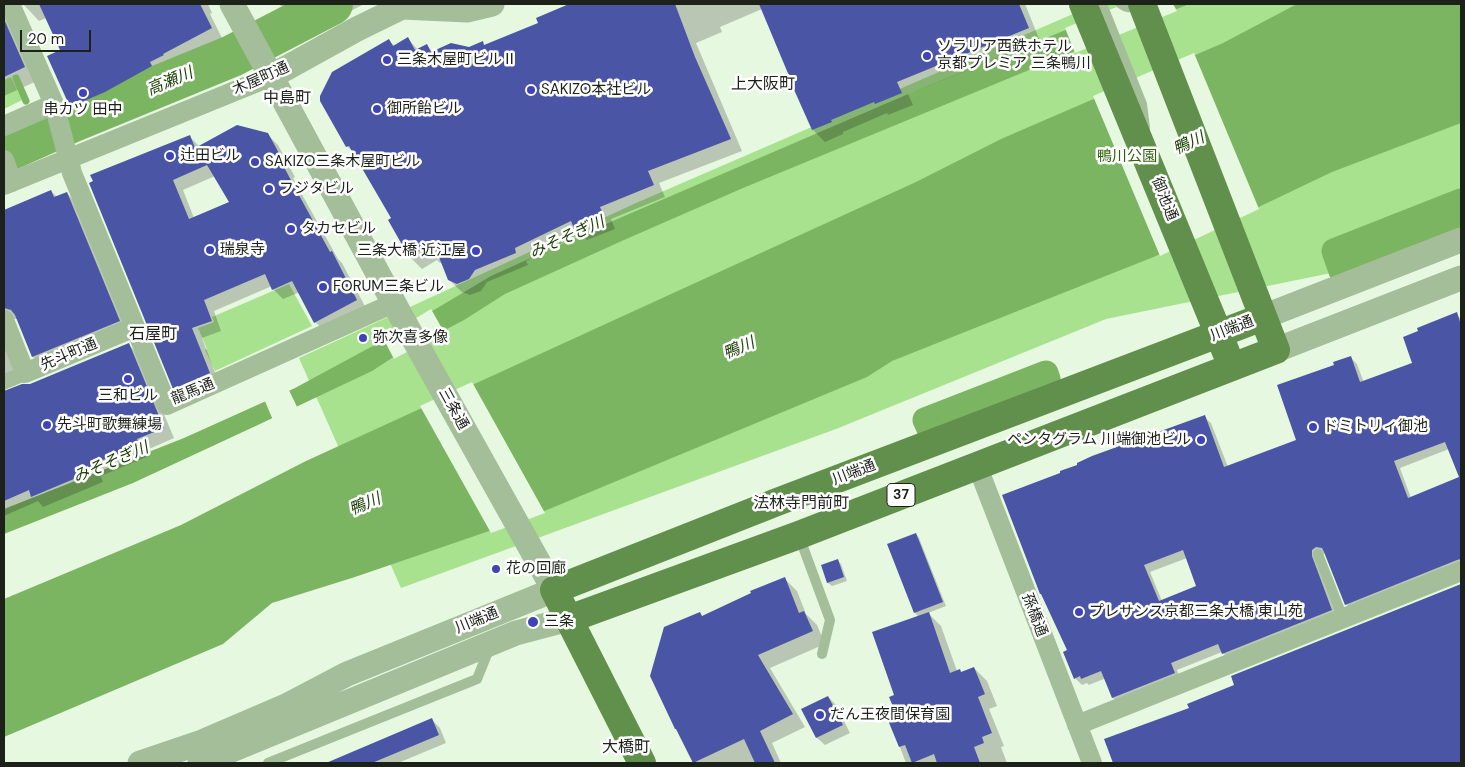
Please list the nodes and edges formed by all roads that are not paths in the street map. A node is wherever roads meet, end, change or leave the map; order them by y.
1 (10, 4) edge
2 (232, 4) edge
3 (492, 4) edge
4 (1083, 4) edge
5 (1102, 4) edge
6 (1136, 5) edge
7 (429, 6) edge
8 (266, 67) junction
9 (56, 109) junction
10 (4, 126) edge
11 (66, 150) junction
12 (1148, 161) junction
13 (7, 173) edge
14 (1461, 240) edge
15 (1461, 278) edge
16 (398, 310) junction
17 (1263, 317) junction
18 (4, 320) edge
19 (135, 327) junction
20 (1219, 334) junction
21 (1276, 350) junction
22 (1232, 368) junction
23 (25, 373) junction
24 (4, 382) edge
25 (977, 466) junction
26 (798, 535) junction
27 (1318, 554) dead end
28 (1461, 571) edge
29 (554, 590) junction
30 (1343, 618) junction
31 (569, 619) junction
32 (491, 643) junction
33 (822, 654) dead end
34 (1077, 725) junction
35 (142, 763) edge
36 (200, 763) edge
37 (268, 763) edge
38 (642, 763) edge
39 (1092, 763) edge

1 - 9 street
2 - 8 street, 三条通
3 - 7 street, 木屋町通
4 - 12 main road, 御池通
5 - 12 lane
6 - 17 main road
7 - 8 street, 木屋町通
8 - 11 street, 木屋町通
8 - 16 street, 三条通
9 - 10 street
9 - 11 street, 龍馬通
11 - 13 street, 木屋町通
11 - 19 street, 龍馬通
12 - 20 main road, 御池通
14 - 17 street, 川端通
15 - 21 street, 川端通
16 - 19 street, 龍馬通
16 - 29 street, 三条通
17 - 20 main road, 川端通 / 37
17 - 21 main road
18 - 23 street
19 - 23 street, 先斗町通
20 - 22 main road, 御池通
20 - 29 main road, 川端通 / 37
21 - 22 main road, 川端通 / 37
22 - 25 main road, 川端通 / 37
23 - 24 street, 先斗町通
25 - 26 main road, 川端通 / 37
25 - 34 street, 孫橋通
26 - 31 main road, 川端通 / 37
26 - 33 lane
27 - 30 lane
28 - 30 street
29 - 31 main road, 三条通
29 - 35 street, 川端通
30 - 34 street
31 - 32 street, 川端通
31 - 38 main road, 三条通
32 - 36 street, 川端通
32 - 37 lane
34 - 39 street, 孫橋通

